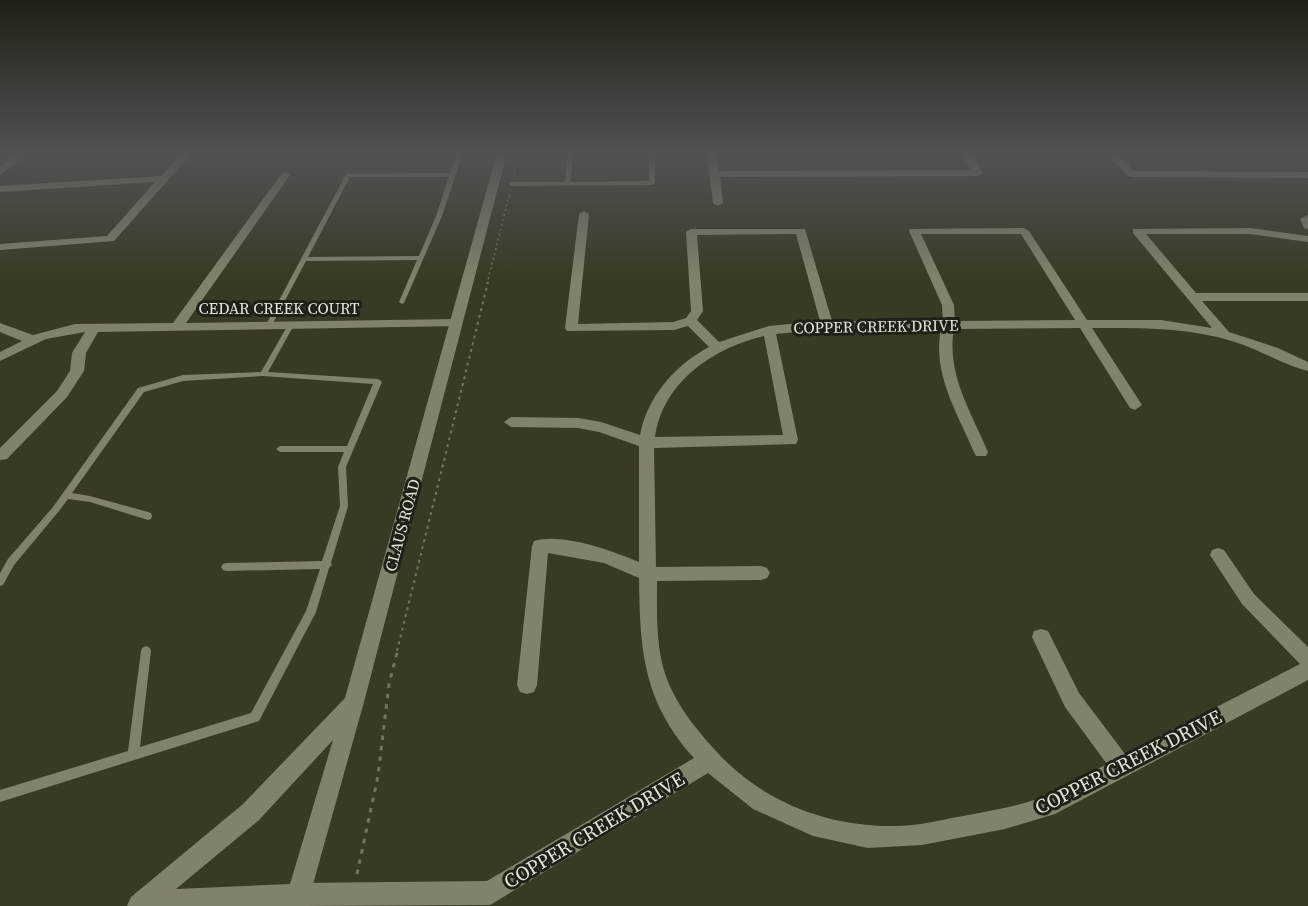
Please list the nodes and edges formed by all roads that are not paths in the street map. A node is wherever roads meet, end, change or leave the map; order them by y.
1 (149, 195) edge
2 (271, 195) edge
3 (337, 195) edge
4 (444, 195) edge
5 (491, 195) edge
6 (717, 195) edge
7 (718, 203) dead end
8 (584, 214) dead end
9 (1308, 218) edge
10 (1308, 226) edge
11 (1308, 239) edge
12 (0, 247) edge
13 (421, 258) junction
14 (303, 259) junction
15 (1192, 297) junction
16 (1308, 297) edge
17 (402, 302) dead end
18 (690, 321) junction
19 (456, 323) junction
20 (1083, 324) junction
21 (178, 325) junction
22 (268, 325) junction
23 (291, 325) junction
24 (827, 325) junction
25 (950, 325) junction
26 (0, 327) edge
27 (94, 327) junction
28 (769, 330) junction
29 (1224, 334) junction
30 (33, 340) junction
31 (717, 348) junction
32 (0, 357) edge
33 (1308, 367) edge
34 (263, 374) junction
35 (1135, 405) dead end
36 (511, 422) dead end
37 (646, 443) junction
38 (280, 449) dead end
39 (350, 449) junction
40 (981, 452) dead end
41 (0, 454) edge
42 (66, 495) junction
43 (148, 516) dead end
44 (1218, 555) dead end
45 (327, 564) junction
46 (226, 567) dead end
47 (761, 573) dead end
48 (648, 574) junction
49 (0, 582) edge
50 (1041, 637) dead end
51 (146, 651) dead end
52 (1308, 660) edge
53 (1308, 670) edge
54 (527, 685) dead end
55 (354, 702) junction
56 (134, 755) junction
57 (709, 761) junction
58 (1122, 767) junction
59 (0, 796) edge
60 (295, 902) edge
61 (138, 906) edge

1 - 12 street
2 - 21 street, CEDAR CREEK COURT
3 - 14 lane
4 - 13 lane
5 - 19 street, CLAUS ROAD
6 - 7 street
8 - 18 street
9 - 10 street
11 - 15 street
13 - 14 lane
13 - 17 lane
14 - 22 lane
15 - 16 street
15 - 29 street
18 - 24 street
18 - 31 street
19 - 23 street, CEDAR CREEK COURT
19 - 55 street, CLAUS ROAD
20 - 25 street, COPPER CREEK DRIVE
20 - 25 street
20 - 29 street, COPPER CREEK DRIVE
20 - 35 street
21 - 22 street, CEDAR CREEK COURT
21 - 27 street
22 - 23 street, CEDAR CREEK COURT
23 - 34 lane
24 - 25 street, COPPER CREEK DRIVE
24 - 28 street, COPPER CREEK DRIVE
25 - 40 street
26 - 30 street
27 - 30 street
27 - 41 street
28 - 31 street, COPPER CREEK DRIVE
28 - 37 street
29 - 33 street, COPPER CREEK DRIVE
30 - 32 street
31 - 37 street, COPPER CREEK DRIVE
34 - 39 lane
34 - 42 lane
36 - 37 street
37 - 48 street, COPPER CREEK DRIVE
38 - 39 lane
39 - 45 lane
42 - 43 lane
42 - 49 lane
44 - 52 street
45 - 46 lane
45 - 56 lane
47 - 48 street
48 - 54 street
48 - 57 street, COPPER CREEK DRIVE
50 - 58 street
51 - 56 lane
53 - 58 street, COPPER CREEK DRIVE
55 - 60 street, CLAUS ROAD
55 - 61 street
56 - 59 lane
57 - 58 street, COPPER CREEK DRIVE
57 - 60 street, COPPER CREEK DRIVE
60 - 61 street, COPPER CREEK DRIVE

